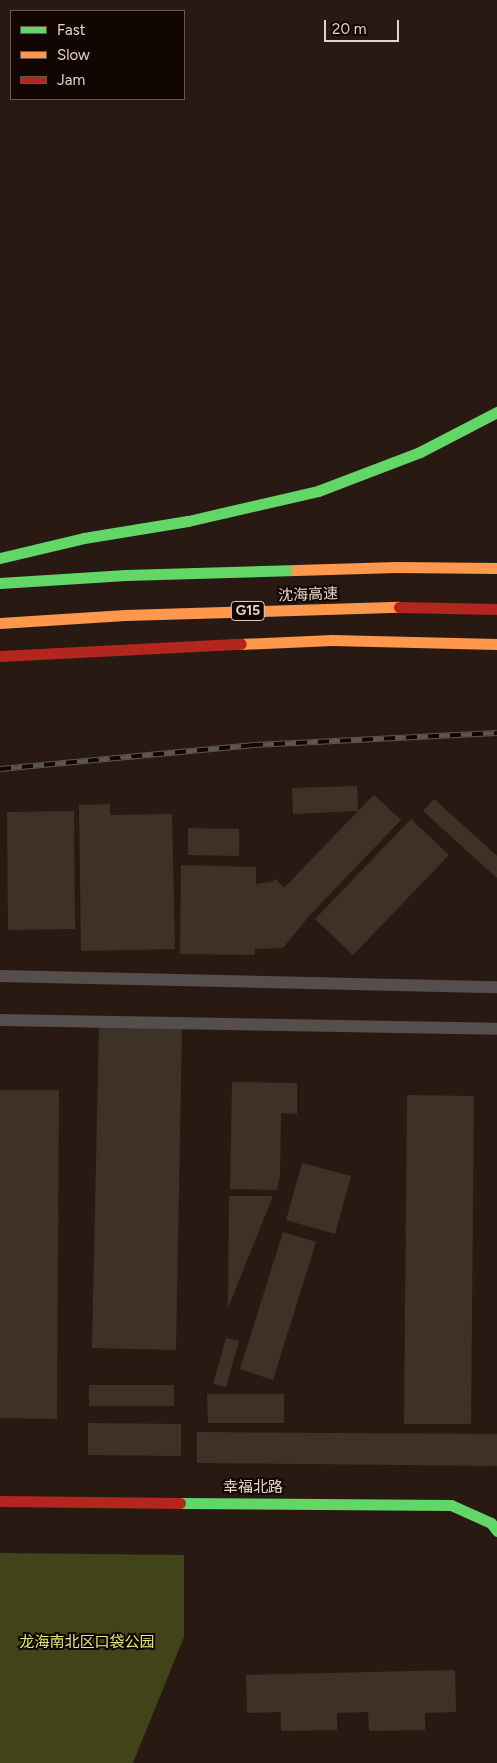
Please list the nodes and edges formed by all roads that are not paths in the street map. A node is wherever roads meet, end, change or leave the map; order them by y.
1 (497, 412) edge
2 (0, 558) edge
3 (497, 568) edge
4 (0, 583) edge
5 (497, 609) edge
6 (0, 623) edge
7 (497, 644) edge
8 (0, 656) edge
9 (0, 976) edge
10 (497, 988) edge
11 (0, 1020) edge
12 (497, 1029) edge
13 (0, 1501) edge
14 (497, 1531) edge

1 - 2 main road
3 - 4 main road, 沈海高速
5 - 6 main road, 沈海高速 / G15
7 - 8 main road
9 - 10 lane
11 - 12 lane
13 - 14 main road, 幸福北路

